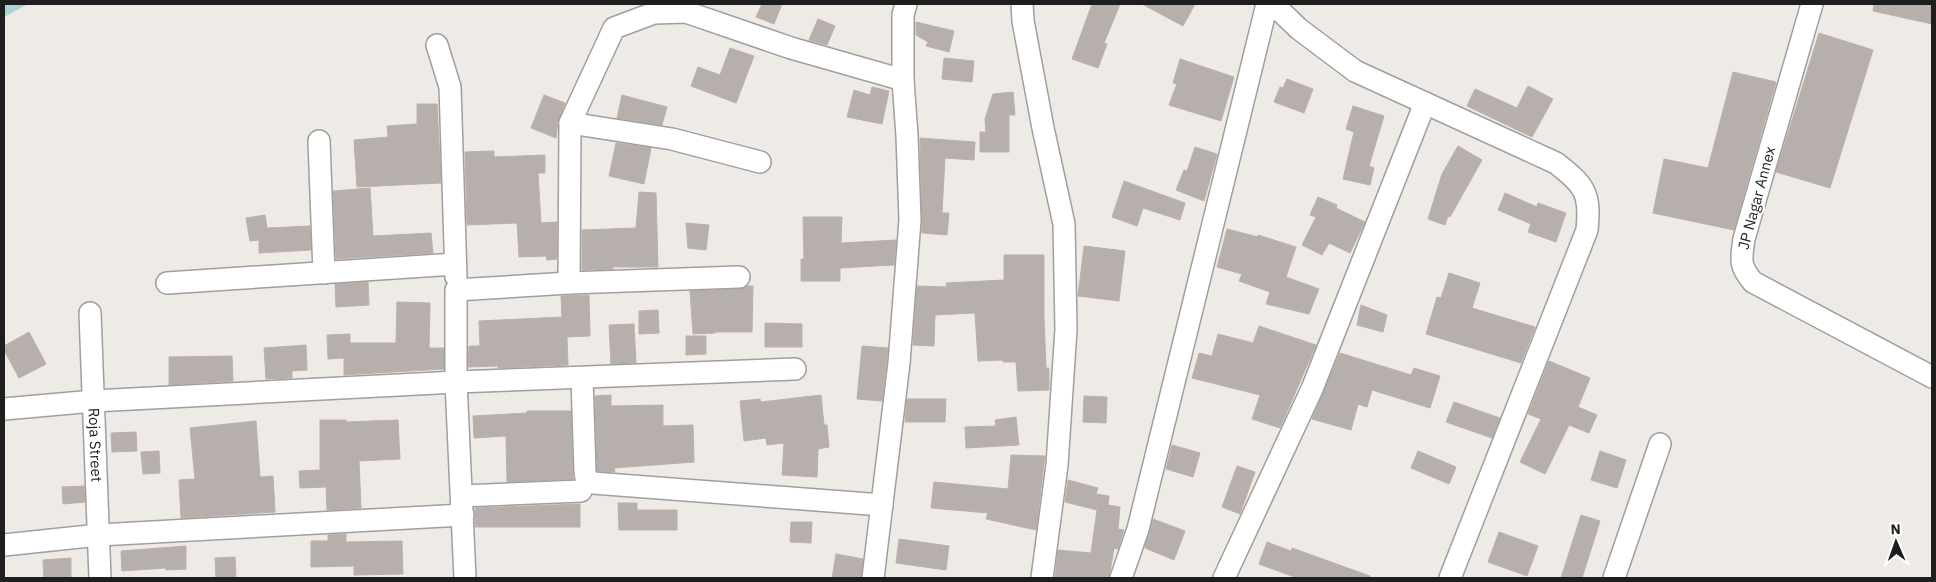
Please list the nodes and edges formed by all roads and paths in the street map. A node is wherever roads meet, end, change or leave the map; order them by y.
1 (906, 4) edge
2 (1022, 4) edge
3 (1267, 4) edge
4 (1273, 4) edge
5 (1812, 4) edge
6 (437, 45) dead end
7 (903, 80) junction
8 (1426, 103) junction
9 (570, 123) junction
10 (319, 141) dead end
11 (760, 162) dead end
12 (455, 264) junction
13 (324, 272) junction
14 (740, 277) dead end
15 (167, 283) dead end
16 (570, 283) junction
17 (456, 290) junction
18 (90, 313) dead end
19 (795, 370) dead end
20 (1932, 376) edge
21 (582, 378) junction
22 (456, 382) junction
23 (94, 401) junction
24 (4, 409) edge
25 (1660, 444) dead end
26 (581, 491) dead end
27 (462, 505) junction
28 (882, 505) junction
29 (99, 535) junction
30 (4, 545) edge
31 (100, 578) edge
32 (465, 578) edge
33 (873, 578) edge
34 (1042, 578) edge
35 (1121, 578) edge
36 (1224, 578) edge
37 (1450, 578) edge
38 (1614, 578) edge

1 - 7 street
2 - 34 street
3 - 35 street
4 - 8 street
5 - 20 street, JP Nagar Annex
6 - 12 street
7 - 9 street
7 - 28 street
8 - 36 street
8 - 37 street
9 - 11 street
9 - 16 street
10 - 13 street
12 - 13 street
12 - 17 street
13 - 15 street
14 - 16 street
16 - 17 street
17 - 22 street
18 - 23 street, Roja Street
19 - 21 street
21 - 22 street
21 - 28 street
22 - 23 street
22 - 27 street
23 - 24 street
23 - 29 street, Roja Street
25 - 38 street
26 - 27 street
27 - 29 street
27 - 32 street
28 - 33 street
29 - 30 street
29 - 31 street, Roja Street

